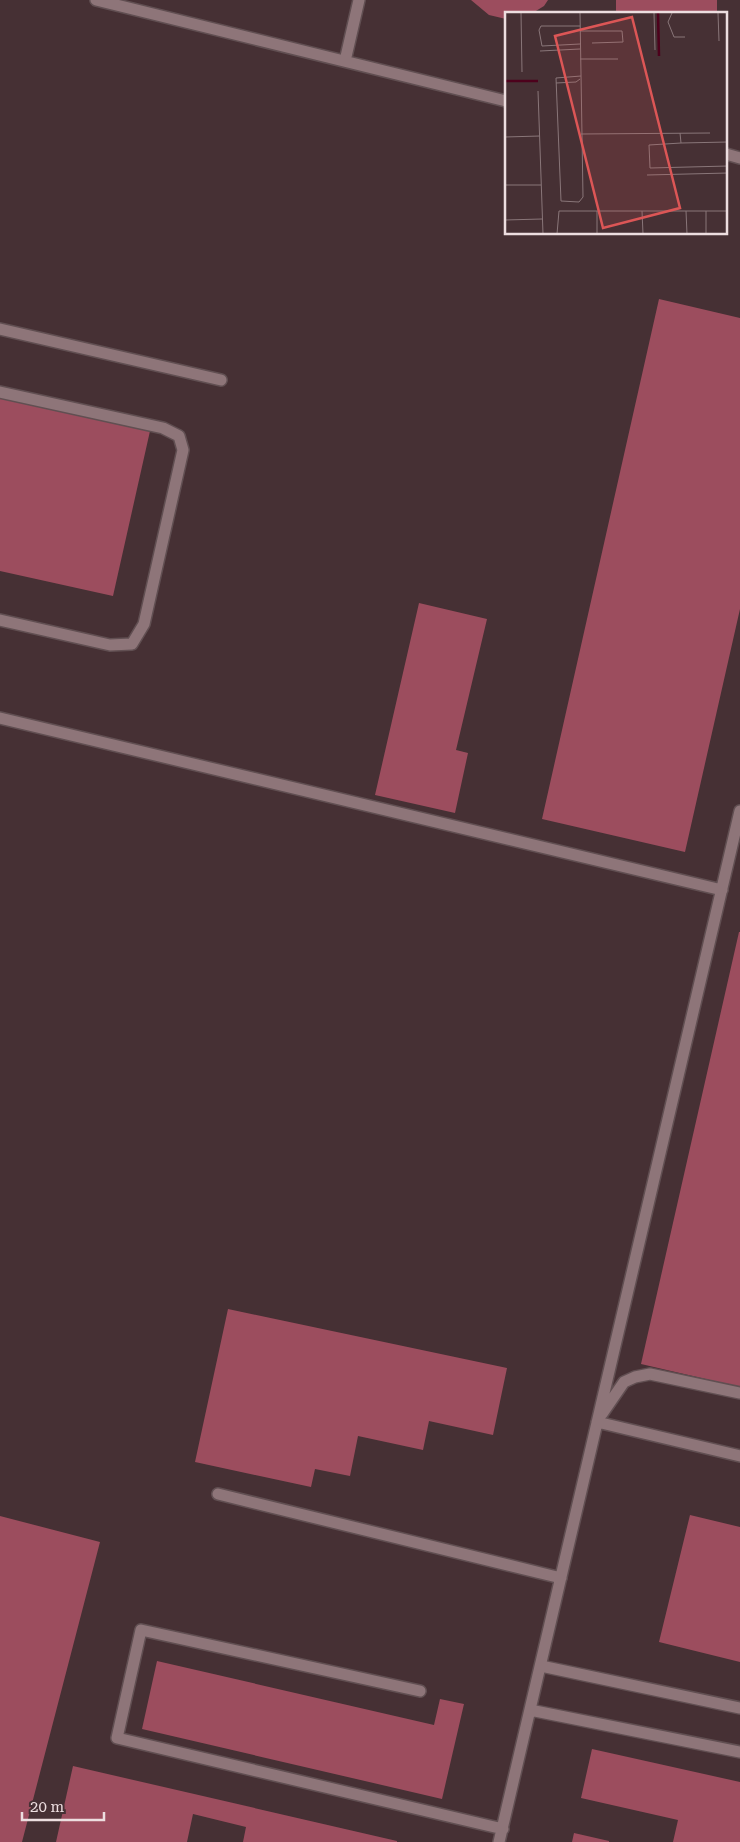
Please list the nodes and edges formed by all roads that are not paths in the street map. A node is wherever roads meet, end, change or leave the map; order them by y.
1 (96, 0) edge
2 (359, 0) edge
3 (346, 61) junction
4 (505, 100) edge
5 (0, 329) edge
6 (220, 380) dead end
7 (0, 392) edge
8 (0, 620) edge
9 (0, 718) edge
10 (740, 811) edge
11 (722, 890) junction
12 (740, 1393) edge
13 (598, 1422) junction
14 (740, 1456) edge
15 (218, 1494) dead end
16 (561, 1578) junction
17 (541, 1666) junction
18 (420, 1691) dead end
19 (740, 1708) edge
20 (530, 1710) junction
21 (740, 1752) edge
22 (503, 1829) junction
23 (499, 1842) edge

1 - 3 lane
2 - 3 lane
3 - 4 lane
5 - 6 lane
7 - 8 lane
9 - 11 lane
10 - 11 lane
11 - 13 lane
12 - 13 lane
13 - 14 lane
13 - 16 lane
15 - 16 lane
16 - 17 lane
17 - 19 lane
17 - 20 lane
18 - 22 lane
20 - 21 lane
20 - 22 lane
22 - 23 lane

